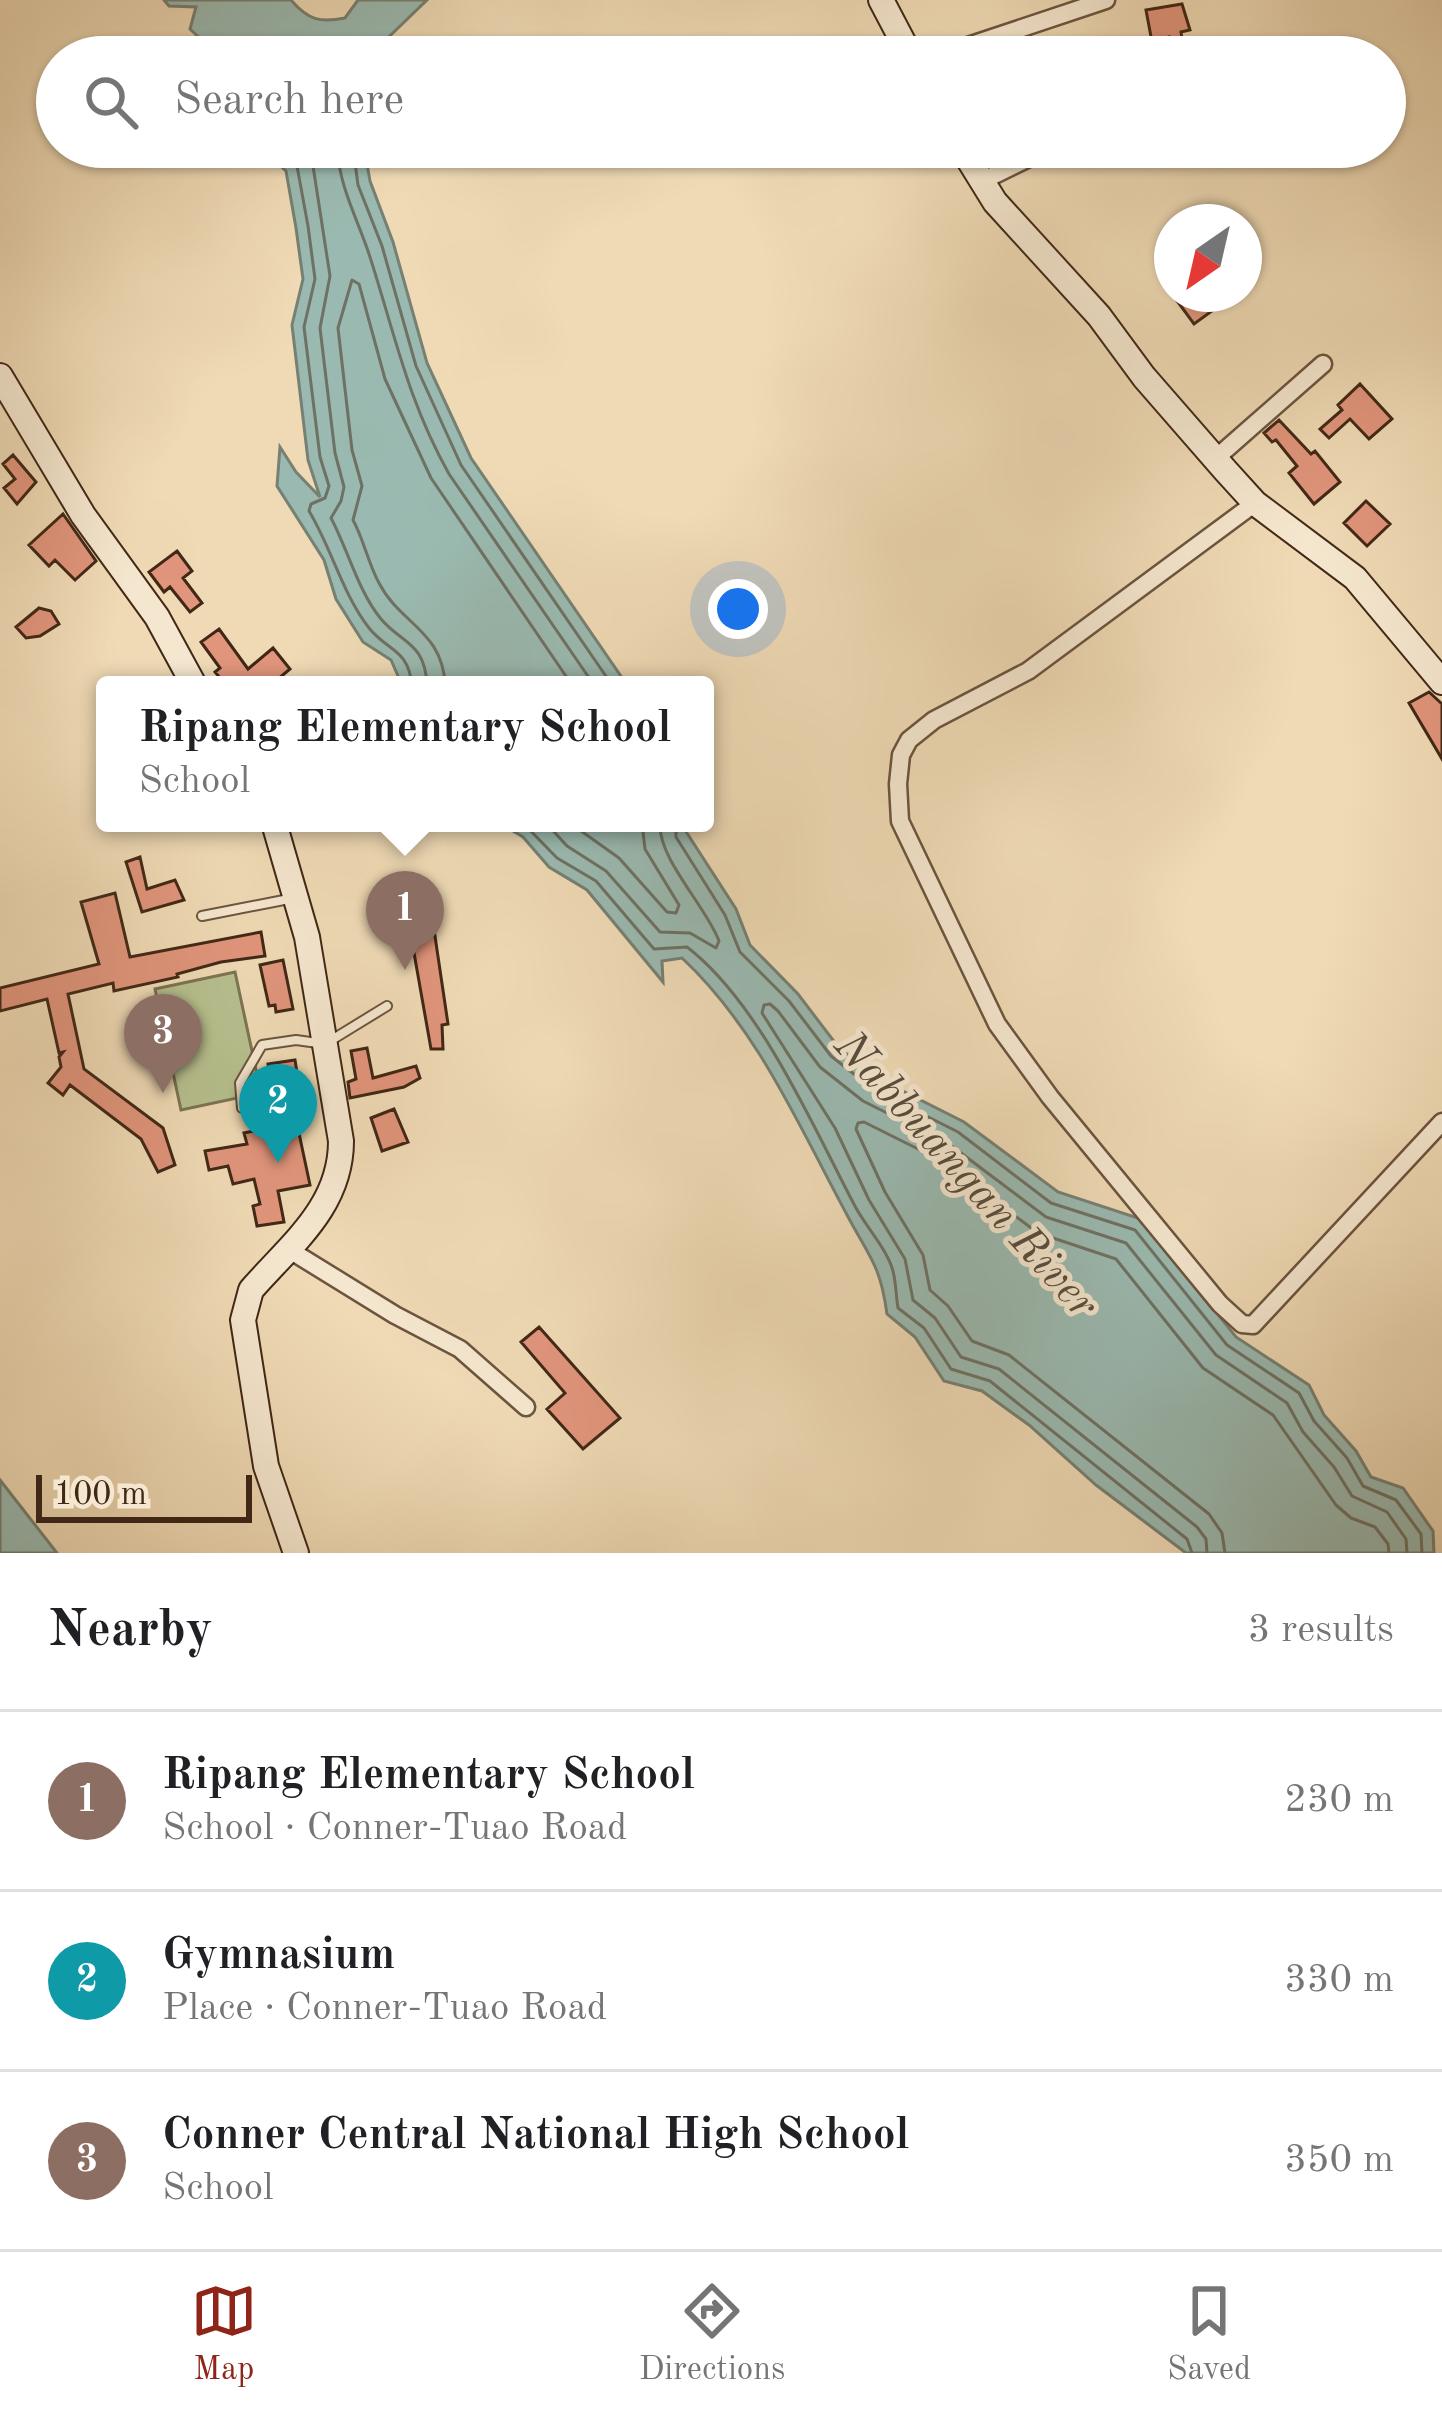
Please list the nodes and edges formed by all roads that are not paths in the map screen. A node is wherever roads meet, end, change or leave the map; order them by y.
1 (880, 0) edge
2 (1106, 0) edge
3 (899, 36) edge
4 (998, 36) edge
5 (974, 168) edge
6 (1008, 168) edge
7 (982, 181) junction
8 (1323, 364) dead end
9 (0, 376) edge
10 (1215, 459) junction
11 (1255, 503) junction
12 (189, 676) edge
13 (1442, 682) edge
14 (277, 832) edge
15 (296, 897) junction
16 (202, 916) dead end
17 (387, 1006) dead end
18 (325, 1044) junction
19 (242, 1108) dead end
20 (1442, 1122) edge
21 (288, 1249) junction
22 (526, 1407) dead end
23 (296, 1553) edge

1 - 3 main road
2 - 4 street
5 - 7 main road
6 - 7 street
7 - 10 main road
8 - 10 street
9 - 12 main road
10 - 11 main road
11 - 13 main road
11 - 20 street
14 - 15 main road
15 - 16 lane
15 - 18 main road
17 - 18 lane
18 - 19 lane
18 - 21 main road
21 - 22 street
21 - 23 main road

